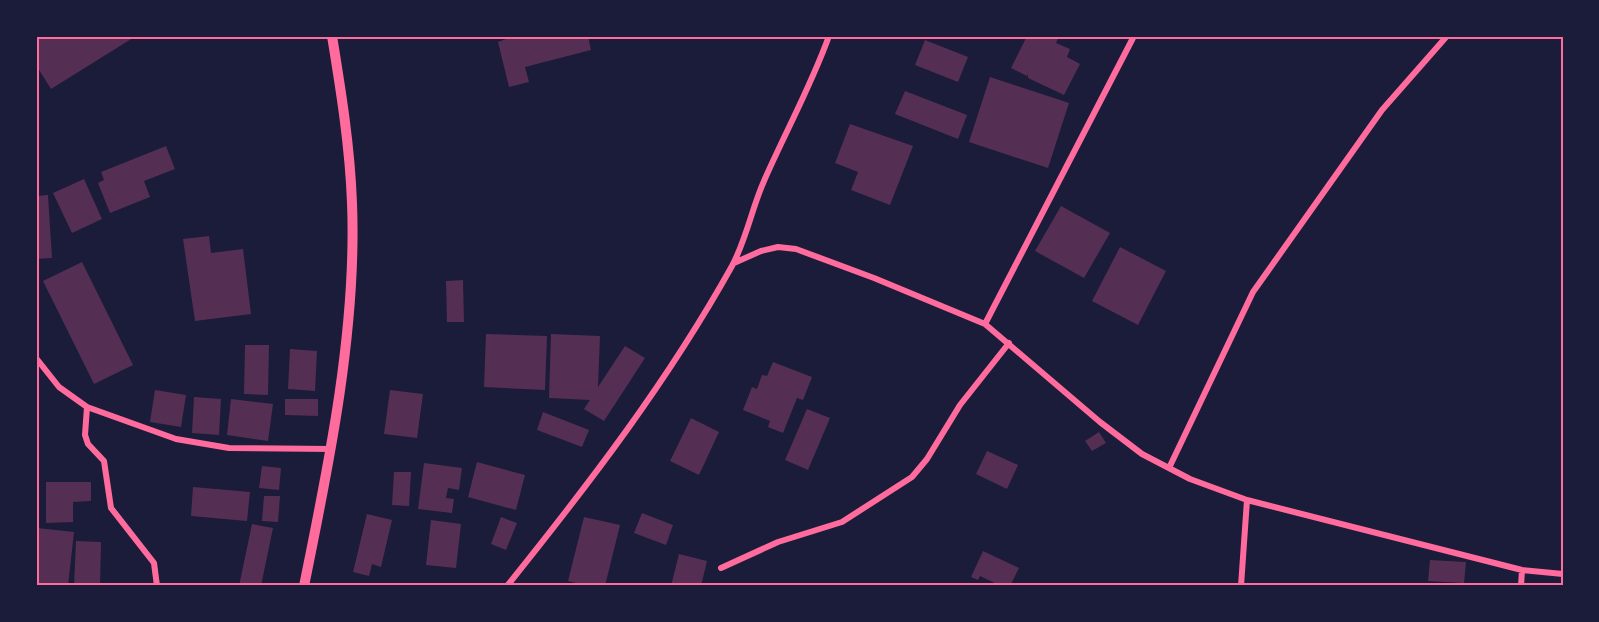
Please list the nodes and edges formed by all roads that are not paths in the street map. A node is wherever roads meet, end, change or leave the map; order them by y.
1 (332, 36) edge
2 (829, 36) edge
3 (1134, 36) edge
4 (1447, 36) edge
5 (734, 263) junction
6 (985, 324) junction
7 (1009, 343) junction
8 (36, 358) edge
9 (87, 407) junction
10 (331, 449) junction
11 (1169, 468) junction
12 (1247, 500) junction
13 (721, 568) dead end
14 (1522, 570) junction
15 (1563, 574) edge
16 (157, 586) edge
17 (304, 586) edge
18 (507, 586) edge
19 (1241, 586) edge
20 (1521, 586) edge

1 - 10 street
2 - 5 street
3 - 6 street
4 - 11 street
5 - 6 street
5 - 18 street
6 - 7 street
7 - 11 street
7 - 13 street
8 - 9 street
9 - 10 street
9 - 16 street
10 - 17 street
11 - 12 street
12 - 14 street
12 - 19 street
14 - 15 street
14 - 20 street

